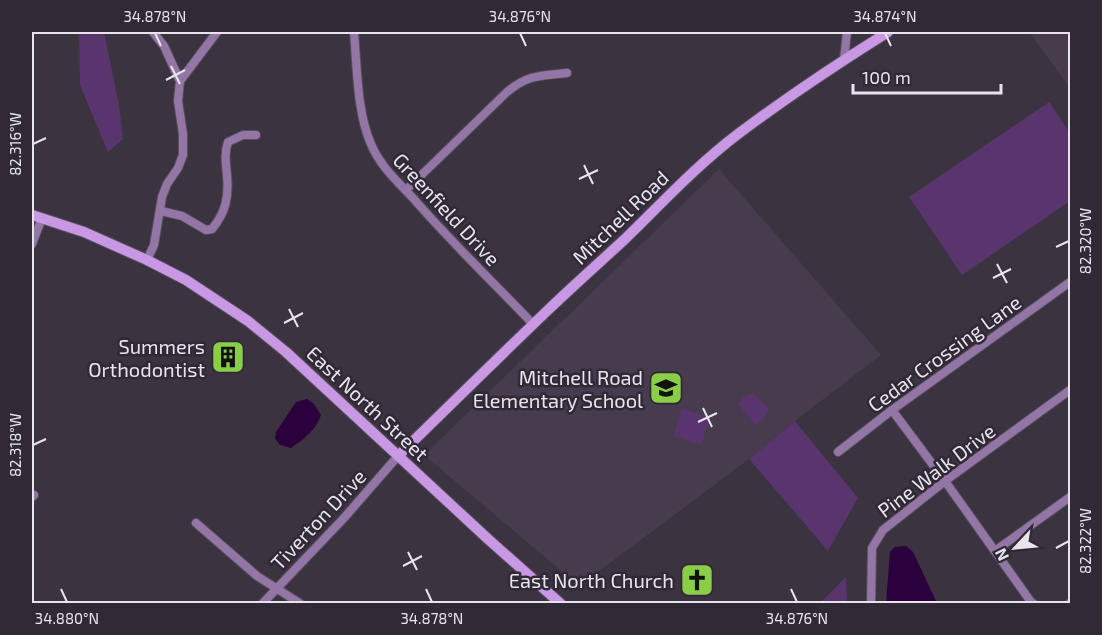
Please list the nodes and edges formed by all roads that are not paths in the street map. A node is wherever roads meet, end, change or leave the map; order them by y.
1 (153, 32) edge
2 (217, 32) edge
3 (354, 32) edge
4 (847, 32) edge
5 (888, 32) edge
6 (844, 59) junction
7 (567, 73) dead end
8 (180, 81) junction
9 (256, 135) dead end
10 (406, 190) junction
11 (160, 211) junction
12 (37, 216) edge
13 (32, 244) edge
14 (147, 260) junction
15 (1071, 282) edge
16 (533, 324) junction
17 (1071, 390) edge
18 (892, 410) junction
19 (838, 452) dead end
20 (398, 456) junction
21 (945, 481) junction
22 (1071, 497) edge
23 (196, 523) dead end
24 (995, 551) junction
25 (276, 589) junction
26 (262, 603) edge
27 (301, 603) edge
28 (561, 603) edge
29 (871, 603) edge
30 (1034, 603) edge

1 - 8 street
2 - 8 street
3 - 10 street, Greenfield Drive
4 - 6 street
5 - 6 main road, Mitchell Road
6 - 16 main road, Mitchell Road
7 - 10 street
8 - 11 street
9 - 11 street
10 - 16 street, Greenfield Drive
11 - 14 street
12 - 13 street
12 - 14 main road, East North Street
14 - 20 main road, East North Street
15 - 18 street, Cedar Crossing Lane
16 - 20 main road, Mitchell Road
17 - 21 street, Pine Walk Drive
18 - 19 street, Cedar Crossing Lane
18 - 21 street
20 - 25 street, Tiverton Drive
20 - 28 main road, East North Street
21 - 24 street
21 - 29 street, Pine Walk Drive
22 - 24 street
23 - 25 street
24 - 30 street
25 - 26 street, Tiverton Drive
25 - 27 street

